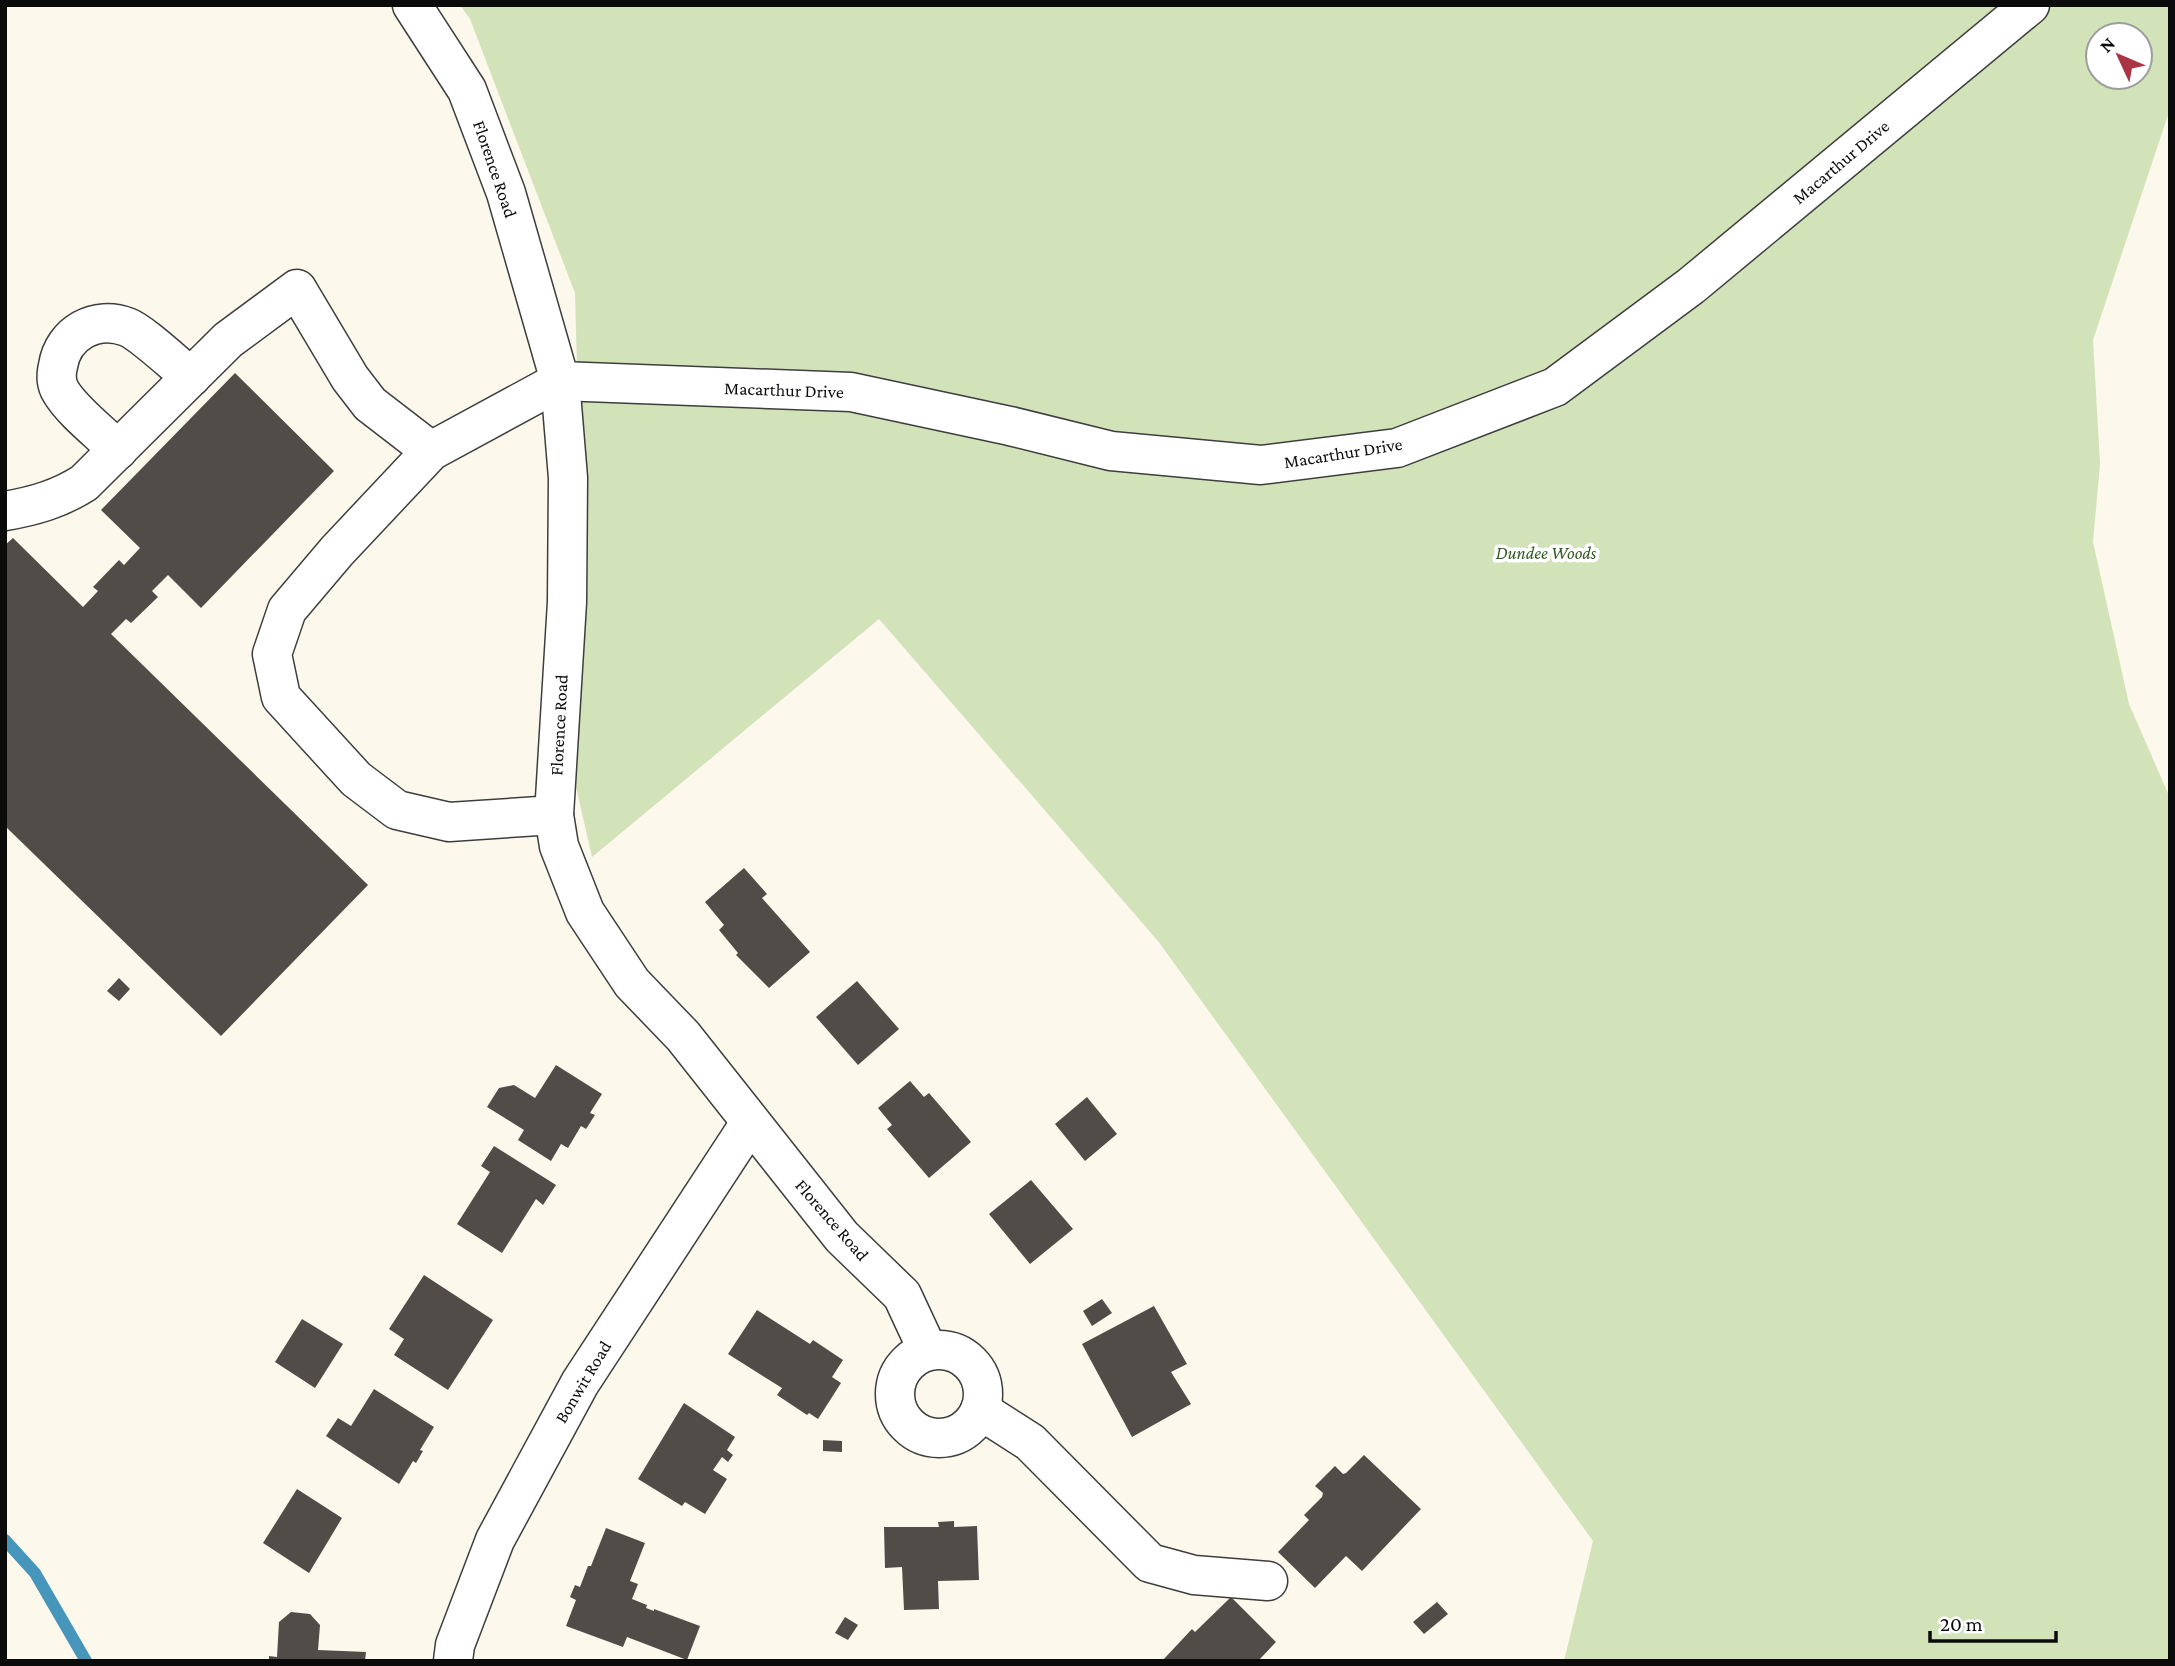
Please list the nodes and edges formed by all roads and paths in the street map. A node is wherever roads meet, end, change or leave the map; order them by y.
1 (412, 5) edge
2 (2029, 5) edge
3 (191, 377) junction
4 (560, 382) junction
5 (118, 450) junction
6 (431, 451) junction
7 (5, 511) edge
8 (554, 815) junction
9 (750, 1123) junction
10 (926, 1351) junction
11 (980, 1410) junction
12 (1268, 1581) dead end
13 (453, 1661) edge

1 - 4 street, Florence Road
2 - 4 street, Macarthur Drive
3 - 5 street
3 - 5 street
3 - 6 street
4 - 6 street
4 - 8 street, Florence Road
5 - 7 street
6 - 8 street
8 - 9 street, Florence Road
9 - 10 street, Florence Road
9 - 13 street, Bonwit Road
10 - 11 street
10 - 11 street
11 - 12 street

